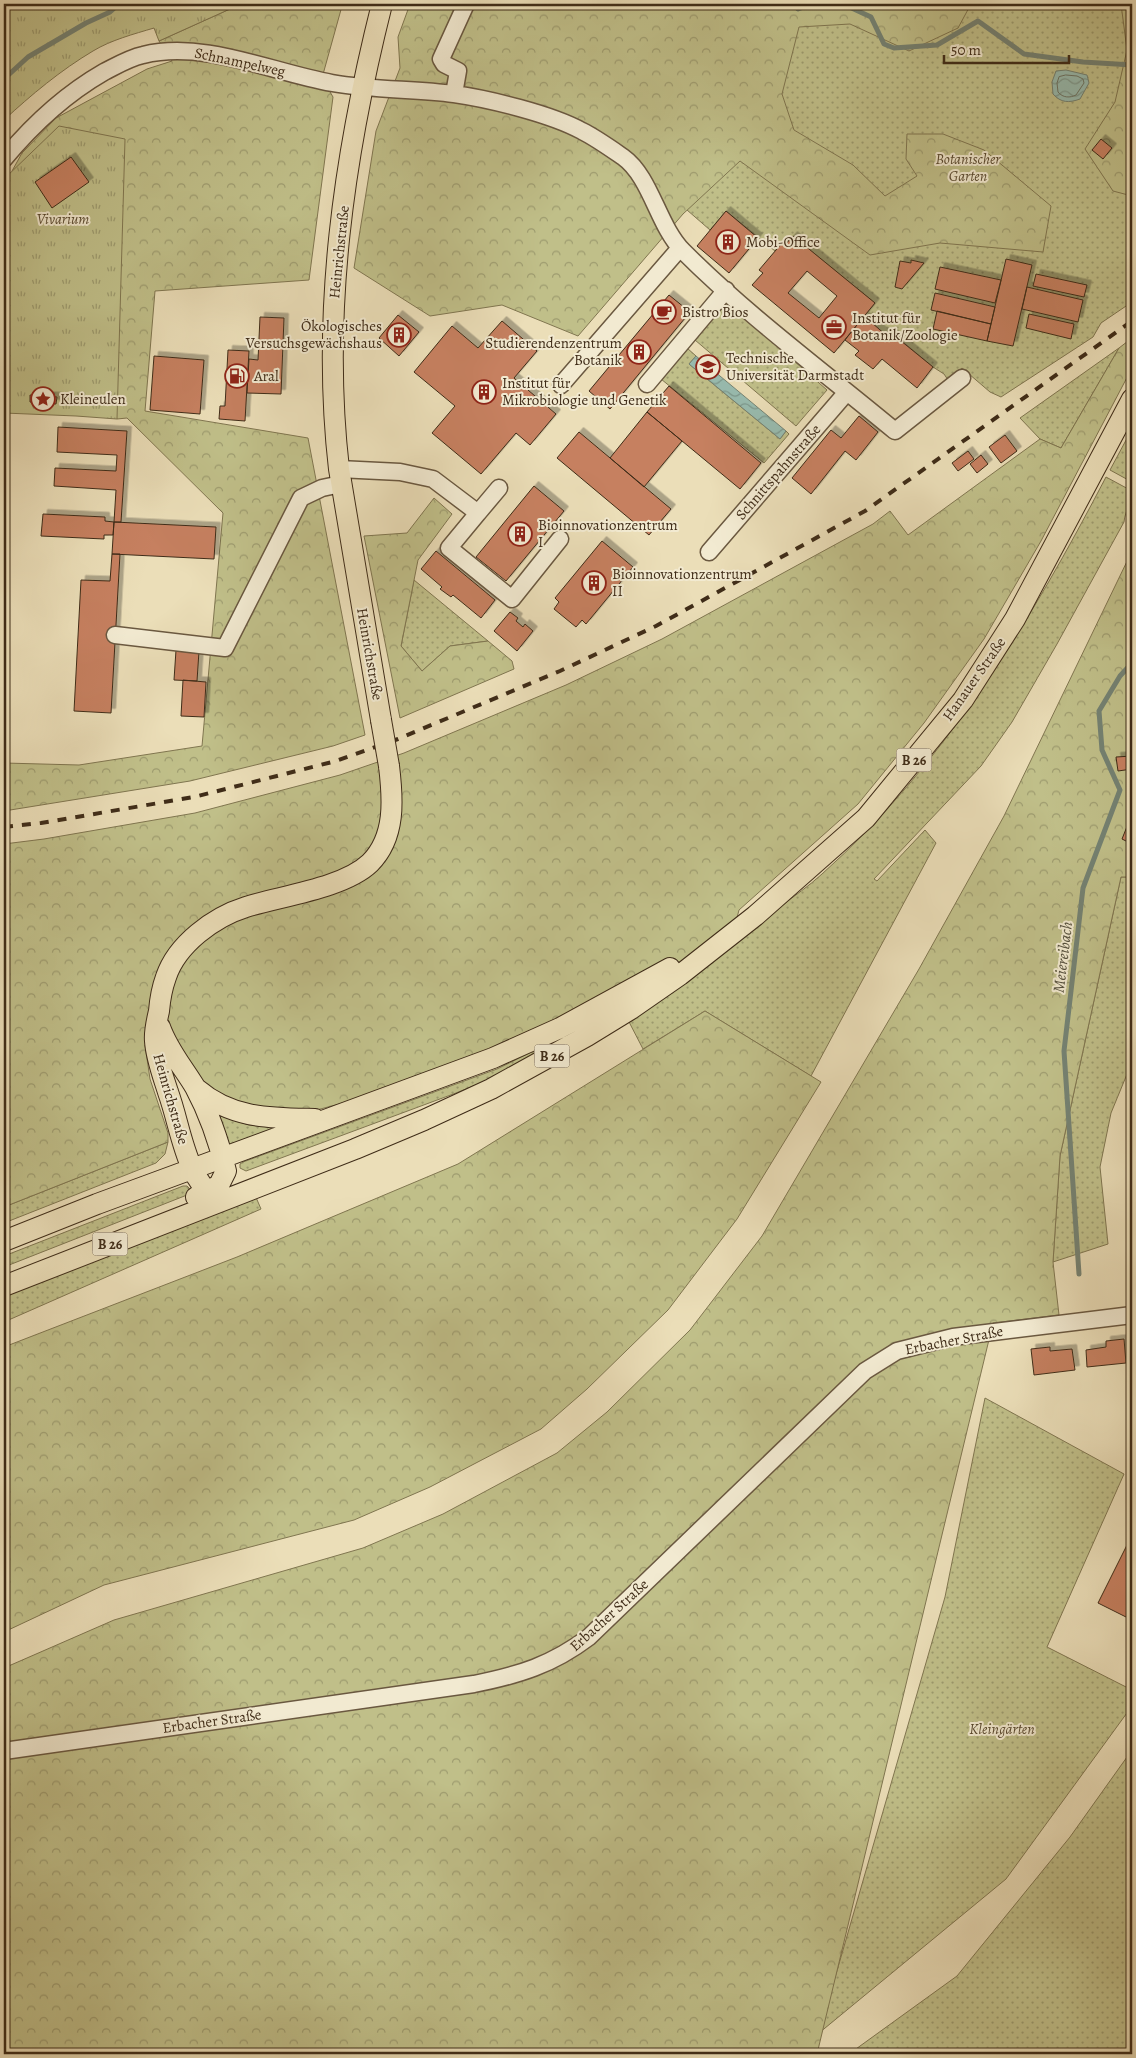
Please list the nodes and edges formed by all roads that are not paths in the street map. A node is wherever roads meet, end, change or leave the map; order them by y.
1 (382, 4) edge
2 (466, 4) edge
3 (362, 87) junction
4 (454, 94) junction
5 (4, 160) edge
6 (680, 248) junction
7 (726, 290) junction
8 (962, 378) dead end
9 (647, 384) dead end
10 (561, 385) dead end
11 (847, 392) junction
12 (1132, 399) edge
13 (340, 477) junction
14 (499, 488) dead end
15 (478, 513) junction
16 (560, 539) dead end
17 (709, 552) dead end
18 (115, 635) dead end
19 (733, 933) junction
20 (158, 1012) junction
21 (194, 1086) junction
22 (339, 1115) junction
23 (223, 1158) junction
24 (192, 1169) junction
25 (212, 1197) junction
26 (4, 1241) edge
27 (4, 1273) edge
28 (4, 1286) edge
29 (1132, 1315) edge
30 (4, 1750) edge

1 - 3 main road, Heinrichstraße
2 - 4 street
3 - 4 street
3 - 5 street, Schnampelweg
3 - 13 main road, Heinrichstraße
4 - 6 street
6 - 7 street
6 - 10 street
7 - 9 street
7 - 11 street
8 - 11 street
11 - 17 street, Schnittspahnstraße
12 - 19 main road, Hanauer Straße / B 26
13 - 15 street
13 - 18 street
13 - 20 main road, Heinrichstraße, bridge
14 - 15 street
15 - 16 street
19 - 22 main road, B 26
19 - 25 main road, B 26
20 - 21 main road
20 - 24 main road, Heinrichstraße
21 - 22 main road
21 - 23 main road
22 - 23 main road, B 26
23 - 24 main road, B 26
23 - 25 main road
24 - 25 main road, Heinrichstraße
24 - 26 main road, B 26
25 - 27 main road
25 - 28 main road, B 26
29 - 30 street, Erbacher Straße

